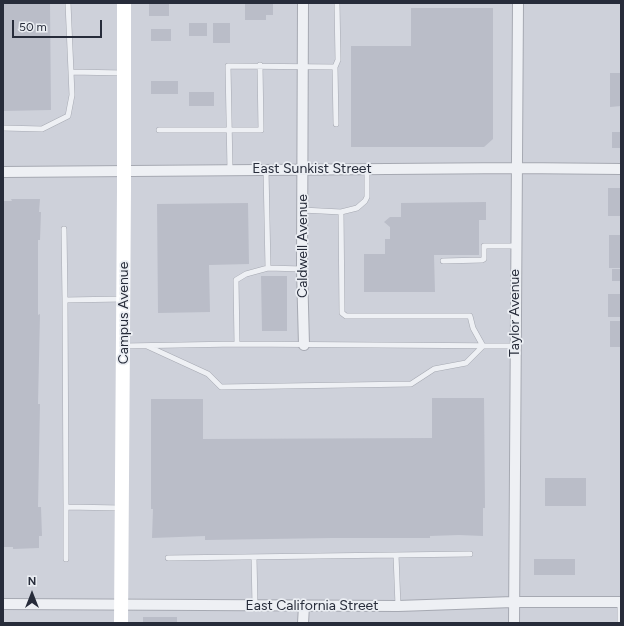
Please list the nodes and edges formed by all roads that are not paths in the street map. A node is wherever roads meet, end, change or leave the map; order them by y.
1 (68, 3) edge
2 (124, 3) edge
3 (303, 3) edge
4 (337, 3) edge
5 (518, 3) edge
6 (260, 65) junction
7 (302, 67) junction
8 (335, 67) junction
9 (71, 72) junction
10 (124, 73) junction
11 (336, 124) dead end
12 (3, 128) edge
13 (160, 130) dead end
14 (229, 130) junction
15 (516, 168) junction
16 (302, 169) junction
17 (367, 169) junction
18 (621, 169) edge
19 (230, 170) junction
20 (266, 170) junction
21 (124, 171) junction
22 (3, 172) edge
23 (302, 210) junction
24 (341, 212) junction
25 (64, 229) dead end
26 (516, 246) junction
27 (443, 261) dead end
28 (268, 268) junction
29 (302, 269) junction
30 (124, 299) junction
31 (65, 300) junction
32 (237, 344) junction
33 (123, 346) junction
34 (147, 346) junction
35 (304, 346) junction
36 (483, 346) junction
37 (515, 346) junction
38 (66, 507) junction
39 (122, 508) junction
40 (470, 554) dead end
41 (396, 555) junction
42 (254, 557) junction
43 (168, 558) dead end
44 (66, 559) dead end
45 (513, 602) junction
46 (620, 602) edge
47 (3, 604) edge
48 (122, 606) junction
49 (255, 606) junction
50 (304, 606) junction
51 (398, 606) junction
52 (122, 623) edge
53 (303, 623) edge
54 (514, 623) edge
55 (620, 623) edge

1 - 9 lane
2 - 10 street, Campus Avenue
3 - 7 street, Caldwell Avenue
4 - 8 lane
5 - 15 street, Taylor Avenue
6 - 7 lane
6 - 14 lane
6 - 14 lane
7 - 8 lane
7 - 16 street, Caldwell Avenue
8 - 11 lane
9 - 10 lane
9 - 12 lane
10 - 21 street, Campus Avenue
13 - 14 lane
14 - 19 lane
15 - 17 street, East Sunkist Street
15 - 18 street, East Sunkist Street
15 - 26 street, Taylor Avenue
16 - 17 street, East Sunkist Street
16 - 20 street, East Sunkist Street
16 - 23 street, Caldwell Avenue
17 - 24 lane
19 - 20 street, East Sunkist Street
19 - 21 street, East Sunkist Street
20 - 28 lane
21 - 22 street, East Sunkist Street
21 - 30 street, Campus Avenue
23 - 24 lane
23 - 29 street, Caldwell Avenue
24 - 36 lane
25 - 31 lane
26 - 27 lane
26 - 37 street, Taylor Avenue
28 - 29 lane
28 - 32 lane
29 - 35 street, Caldwell Avenue
30 - 31 lane
30 - 33 street, Campus Avenue
31 - 38 lane
32 - 34 lane
32 - 35 lane
33 - 34 lane
33 - 39 street, Campus Avenue
34 - 36 lane
35 - 36 lane
36 - 37 lane
37 - 45 street, Taylor Avenue
38 - 39 lane
38 - 44 lane
39 - 48 street, Campus Avenue
40 - 41 lane
41 - 42 lane
41 - 51 lane
42 - 43 lane
42 - 49 lane
45 - 46 street, East California Street
45 - 51 street, East California Street
45 - 54 street, Taylor Avenue
46 - 55 lane
47 - 48 street, East California Street
48 - 49 street, East California Street
48 - 52 street, Campus Avenue
49 - 50 street, East California Street
50 - 51 street, East California Street
50 - 53 street

